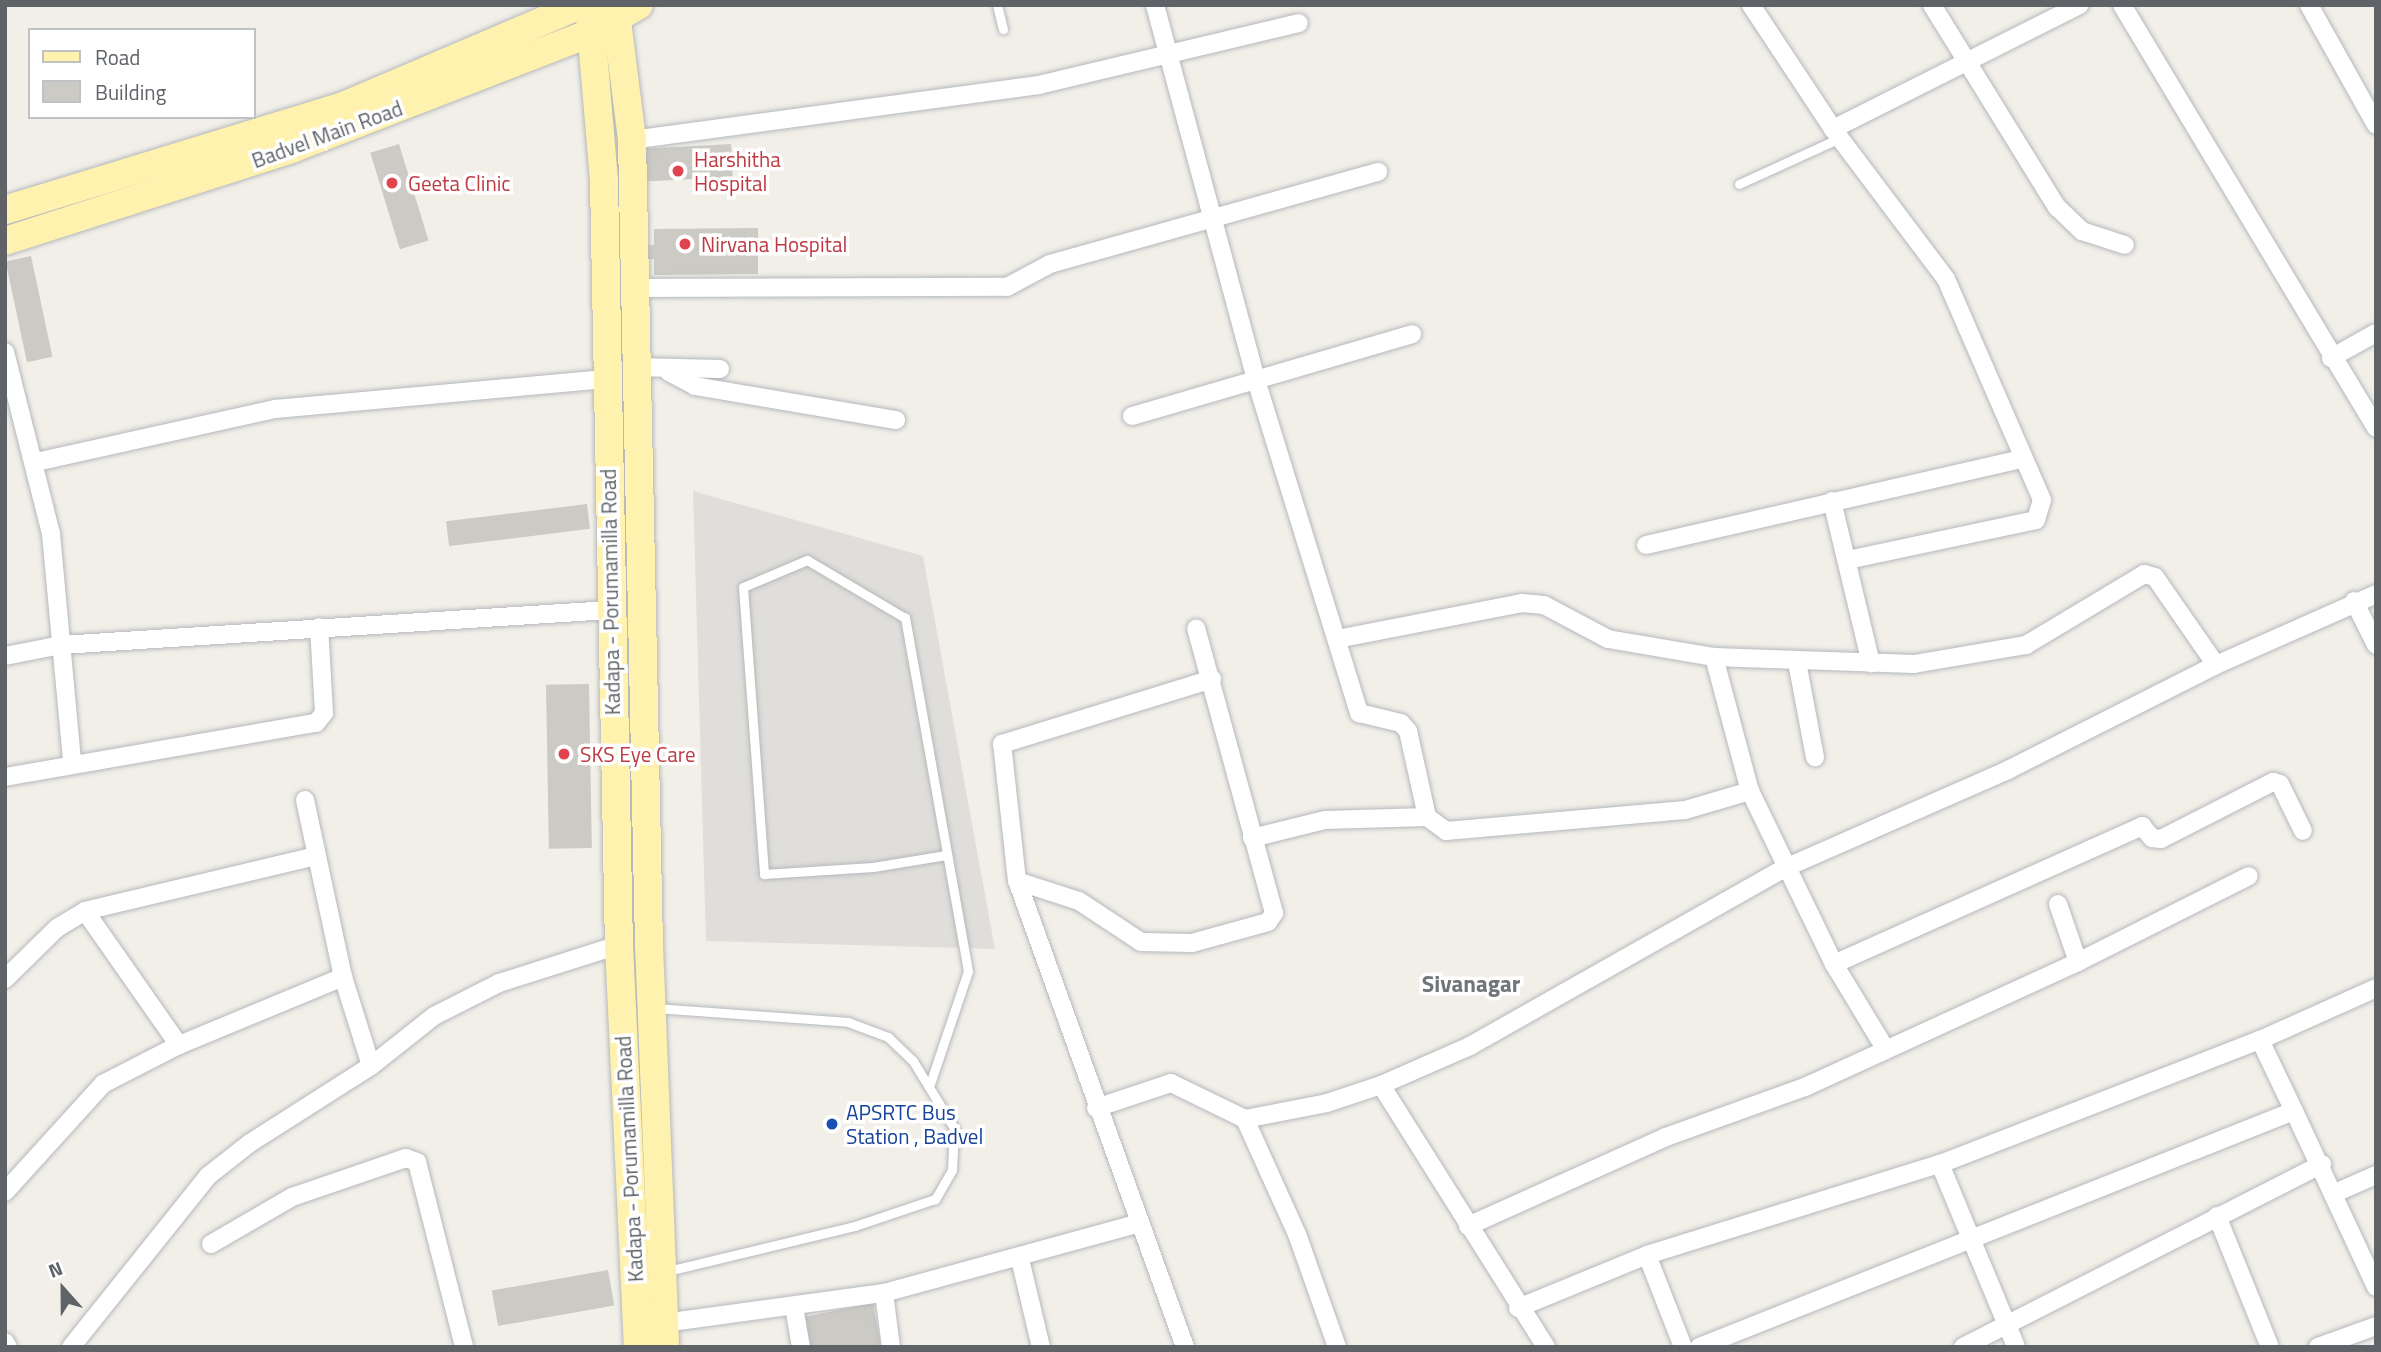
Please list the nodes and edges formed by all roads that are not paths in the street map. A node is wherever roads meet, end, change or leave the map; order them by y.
1 (581, 5) edge
2 (997, 5) edge
3 (1155, 5) edge
4 (1751, 5) edge
5 (1932, 5) edge
6 (2080, 5) edge
7 (2122, 5) edge
8 (2309, 5) edge
9 (610, 13) edge
10 (1299, 23) dead end
11 (1003, 29) dead end
12 (1167, 57) junction
13 (1967, 63) junction
14 (2376, 125) edge
15 (1837, 133) junction
16 (632, 140) junction
17 (1378, 172) dead end
18 (1739, 184) dead end
19 (5, 209) edge
20 (1216, 221) junction
21 (5, 241) edge
22 (2125, 245) dead end
23 (632, 288) junction
24 (2376, 333) edge
25 (1412, 334) dead end
26 (5, 352) edge
27 (2331, 358) junction
28 (634, 367) junction
29 (720, 369) dead end
30 (669, 372) junction
31 (605, 379) junction
32 (1256, 380) junction
33 (1132, 416) dead end
34 (896, 419) dead end
35 (2376, 428) edge
36 (2021, 459) junction
37 (36, 462) junction
38 (1832, 501) junction
39 (1646, 545) dead end
40 (1848, 560) junction
41 (2376, 594) edge
42 (2354, 601) junction
43 (610, 610) junction
44 (319, 627) junction
45 (1196, 628) dead end
46 (1337, 639) junction
47 (61, 645) junction
48 (2376, 645) edge
49 (5, 656) edge
50 (1714, 657) junction
51 (1797, 662) junction
52 (1871, 663) junction
53 (2216, 665) junction
54 (1212, 679) junction
55 (1815, 757) dead end
56 (72, 761) junction
57 (5, 777) edge
58 (1750, 791) junction
59 (305, 800) dead end
60 (1427, 817) junction
61 (2303, 831) dead end
62 (1252, 838) junction
63 (946, 855) junction
64 (315, 856) junction
65 (1785, 868) junction
66 (2249, 876) dead end
67 (1017, 881) junction
68 (2058, 904) dead end
69 (85, 911) junction
70 (619, 945) junction
71 (2078, 962) junction
72 (1834, 964) junction
73 (343, 977) junction
74 (5, 979) edge
75 (2376, 988) edge
76 (651, 1007) junction
77 (2260, 1040) junction
78 (179, 1045) junction
79 (1886, 1050) junction
80 (372, 1066) junction
81 (930, 1084) junction
82 (1381, 1085) junction
83 (1096, 1108) junction
84 (2294, 1111) junction
85 (1245, 1119) junction
86 (1940, 1164) junction
87 (2322, 1164) junction
88 (2376, 1175) edge
89 (5, 1192) edge
90 (2335, 1193) junction
91 (2217, 1216) junction
92 (1138, 1224) junction
93 (1468, 1226) junction
94 (1973, 1235) junction
95 (211, 1244) dead end
96 (1647, 1255) junction
97 (1020, 1259) junction
98 (662, 1272) junction
99 (2375, 1286) edge
100 (884, 1293) junction
101 (794, 1307) junction
102 (1518, 1308) junction
103 (2004, 1322) junction
104 (2376, 1326) edge
105 (665, 1335) edge
106 (5, 1342) edge
107 (8, 1347) edge
108 (71, 1347) edge
109 (464, 1347) edge
110 (638, 1347) edge
111 (801, 1347) edge
112 (891, 1347) edge
113 (1041, 1347) edge
114 (1185, 1347) edge
115 (1337, 1347) edge
116 (1546, 1347) edge
117 (1683, 1347) edge
118 (1699, 1347) edge
119 (1963, 1347) edge
120 (2016, 1347) edge
121 (2270, 1347) edge
122 (2318, 1347) edge

1 - 19 main road, Badvel Main Road
2 - 11 lane
3 - 12 street
4 - 15 street
5 - 13 street
6 - 13 street
7 - 27 street
8 - 14 street
9 - 16 main road
9 - 21 main road, Badvel Main Road
9 - 31 main road, Kadapa - Porumamilla Road
10 - 12 street
12 - 16 street
12 - 20 street
13 - 15 street
13 - 22 street
15 - 18 lane
15 - 36 street
16 - 23 main road
17 - 20 street
20 - 23 street
20 - 32 street
23 - 28 main road
24 - 27 street
25 - 32 street
26 - 37 street
27 - 35 street
28 - 30 street
28 - 76 main road
29 - 30 street
30 - 34 street
31 - 37 street
31 - 43 main road, Kadapa - Porumamilla Road
32 - 33 street
32 - 46 street
36 - 38 street
36 - 40 street
37 - 47 street
38 - 39 street
38 - 40 street
40 - 52 street
41 - 42 street
42 - 48 street
42 - 53 street
43 - 44 street
43 - 70 main road, Kadapa - Porumamilla Road
44 - 47 street
44 - 56 street
45 - 54 street
46 - 50 street
46 - 60 street
47 - 49 street
47 - 56 street
50 - 51 street
50 - 58 street
51 - 52 street
51 - 55 street
52 - 53 street
53 - 65 street
54 - 62 street
54 - 67 street
56 - 57 street
58 - 60 street
58 - 65 street
59 - 64 street
60 - 62 street
61 - 72 street
62 - 67 street
63 - 63 lane
63 - 81 lane
64 - 69 street
64 - 73 street
65 - 72 street
65 - 82 street
66 - 71 street
67 - 83 street
68 - 71 street
69 - 74 street
69 - 78 street
70 - 80 street
70 - 110 main road, Kadapa - Porumamilla Road
71 - 79 street
72 - 79 street
73 - 78 street
73 - 80 street
75 - 77 street
76 - 81 lane
76 - 98 main road
77 - 84 street
77 - 86 street
78 - 89 street
79 - 93 street
80 - 108 street
81 - 98 lane
82 - 85 street
82 - 93 street
83 - 85 street
83 - 92 street
84 - 87 street
84 - 94 street
85 - 115 street
86 - 94 street
86 - 96 street
87 - 90 street
87 - 91 street
88 - 90 street
90 - 99 street
91 - 103 street
91 - 121 street
92 - 97 street
92 - 114 street
93 - 102 street
94 - 103 street
94 - 118 street
95 - 109 street
96 - 102 street
96 - 117 street
97 - 100 street
97 - 113 street
98 - 105 main road
100 - 101 street
100 - 112 street
101 - 105 street
101 - 111 street
102 - 116 street
103 - 119 street
103 - 120 street
104 - 122 street
106 - 107 street

